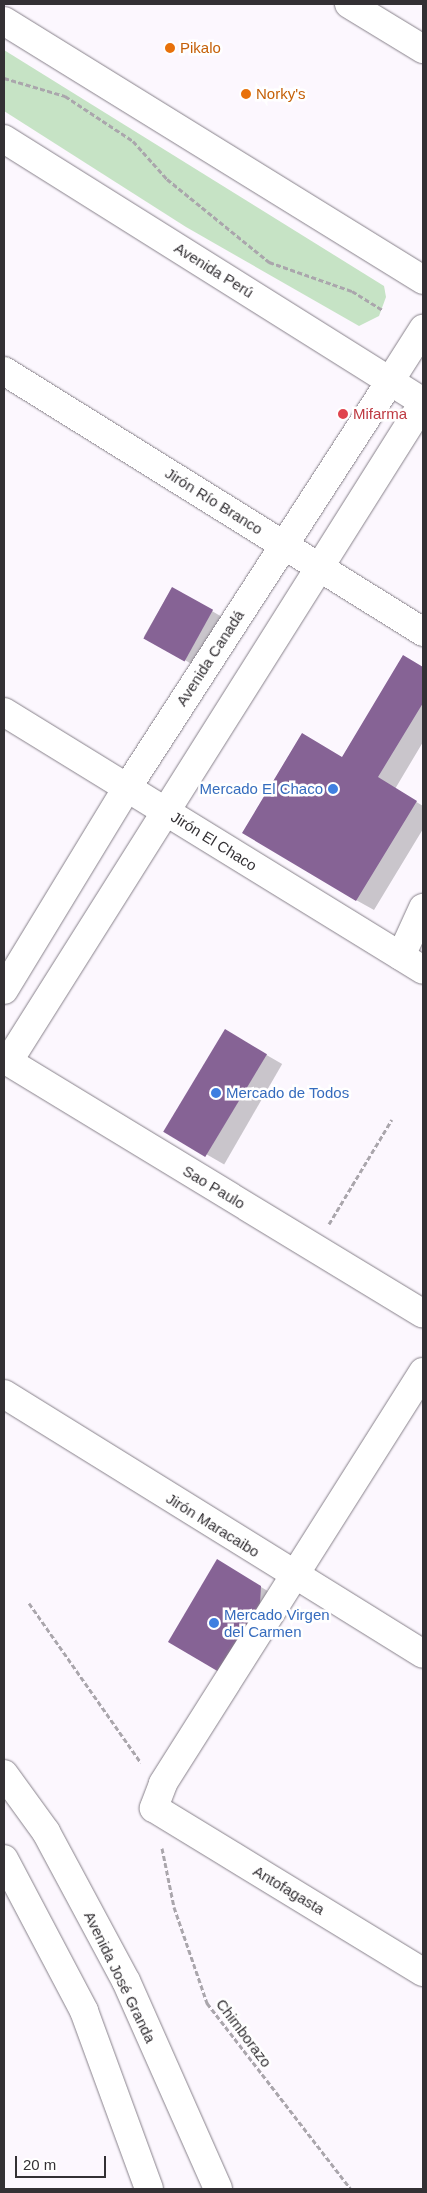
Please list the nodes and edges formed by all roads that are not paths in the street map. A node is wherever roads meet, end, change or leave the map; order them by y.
1 (349, 4) edge
2 (4, 21) edge
3 (423, 50) edge
4 (4, 139) edge
5 (423, 280) edge
6 (423, 329) edge
7 (4, 371) edge
8 (390, 381) junction
9 (423, 402) edge
10 (283, 544) junction
11 (319, 567) junction
12 (423, 632) edge
13 (4, 712) edge
14 (127, 788) junction
15 (164, 810) junction
16 (423, 908) edge
17 (412, 963) edge
18 (4, 990) edge
19 (6, 1061) edge
20 (423, 1314) edge
21 (423, 1372) edge
22 (4, 1394) edge
23 (293, 1574) junction
24 (423, 1654) edge
25 (4, 1774) edge
26 (4, 1860) edge
27 (423, 1972) edge
28 (143, 2187) edge
29 (218, 2189) edge

1 - 3 street
2 - 5 street
4 - 8 street, Avenida Perú
6 - 8 street, Avenida Canadá
7 - 10 street, Jirón Río Branco
8 - 9 street, Avenida Perú
8 - 10 street, Avenida Canadá
9 - 11 street
10 - 11 street, Jirón Río Branco
10 - 14 street, Avenida Canadá
11 - 12 street, Jirón Río Branco
11 - 15 street
13 - 14 street, Jirón El Chaco
14 - 15 street, Jirón El Chaco
14 - 18 street, Avenida Canadá
15 - 17 street, Jirón El Chaco
15 - 19 street
16 - 17 street
19 - 20 street, Sao Paulo
21 - 23 street
22 - 23 street, Jirón Maracaibo
23 - 24 street, Jirón Maracaibo
23 - 27 street, Antofagasta
25 - 29 street, Avenida José Granda
26 - 28 street

